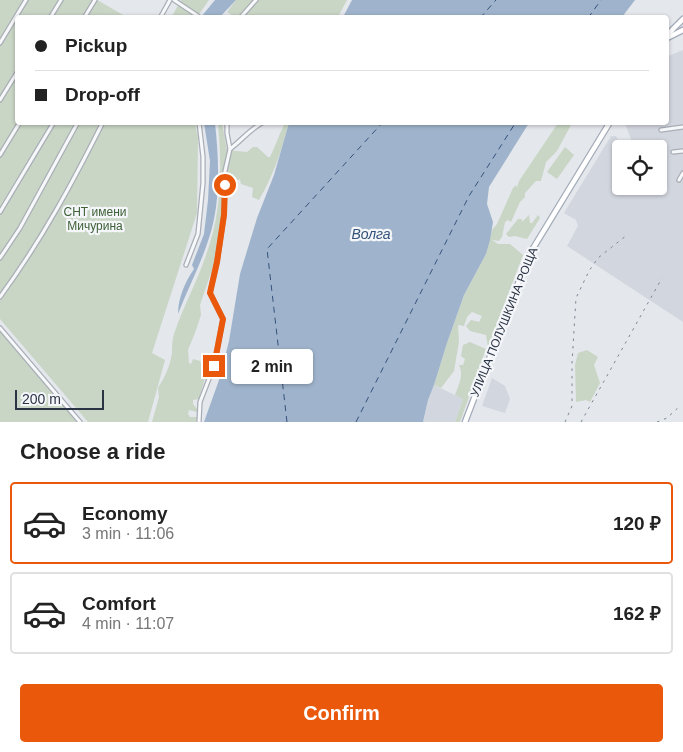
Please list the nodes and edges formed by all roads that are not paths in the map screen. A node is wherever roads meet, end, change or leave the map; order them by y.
1 (26, 0) edge
2 (61, 0) edge
3 (95, 0) edge
4 (170, 0) edge
5 (174, 0) edge
6 (256, 0) edge
7 (17, 15) edge
8 (52, 15) edge
9 (86, 15) edge
10 (162, 15) edge
11 (196, 15) edge
12 (243, 15) edge
13 (15, 18) edge
14 (683, 19) edge
15 (683, 30) edge
16 (669, 34) edge
17 (669, 36) edge
18 (0, 43) edge
19 (15, 76) edge
20 (0, 100) edge
21 (18, 125) edge
22 (52, 125) edge
23 (76, 125) edge
24 (101, 125) edge
25 (199, 125) edge
26 (227, 125) edge
27 (258, 125) edge
28 (608, 125) edge
29 (683, 127) edge
30 (661, 130) dead end
31 (230, 149) junction
32 (683, 151) edge
33 (673, 152) dead end
34 (0, 154) edge
35 (683, 173) edge
36 (679, 180) dead end
37 (0, 212) edge
38 (0, 258) edge
39 (186, 265) dead end
40 (0, 297) edge
41 (0, 328) edge
42 (80, 422) edge
43 (199, 422) edge
44 (466, 422) edge

1 - 7 street
2 - 8 street
3 - 9 street
4 - 10 street
5 - 11 street
6 - 12 street
13 - 18 street
14 - 16 main road
15 - 17 main road
19 - 20 street
21 - 34 street
22 - 37 street
23 - 38 street
24 - 40 street
25 - 39 street
26 - 31 street
27 - 31 street
28 - 44 main road, УЛИЦА ПОЛУШКИНА РОЩА
29 - 30 street
31 - 43 street
32 - 33 street
35 - 36 street
41 - 42 street

